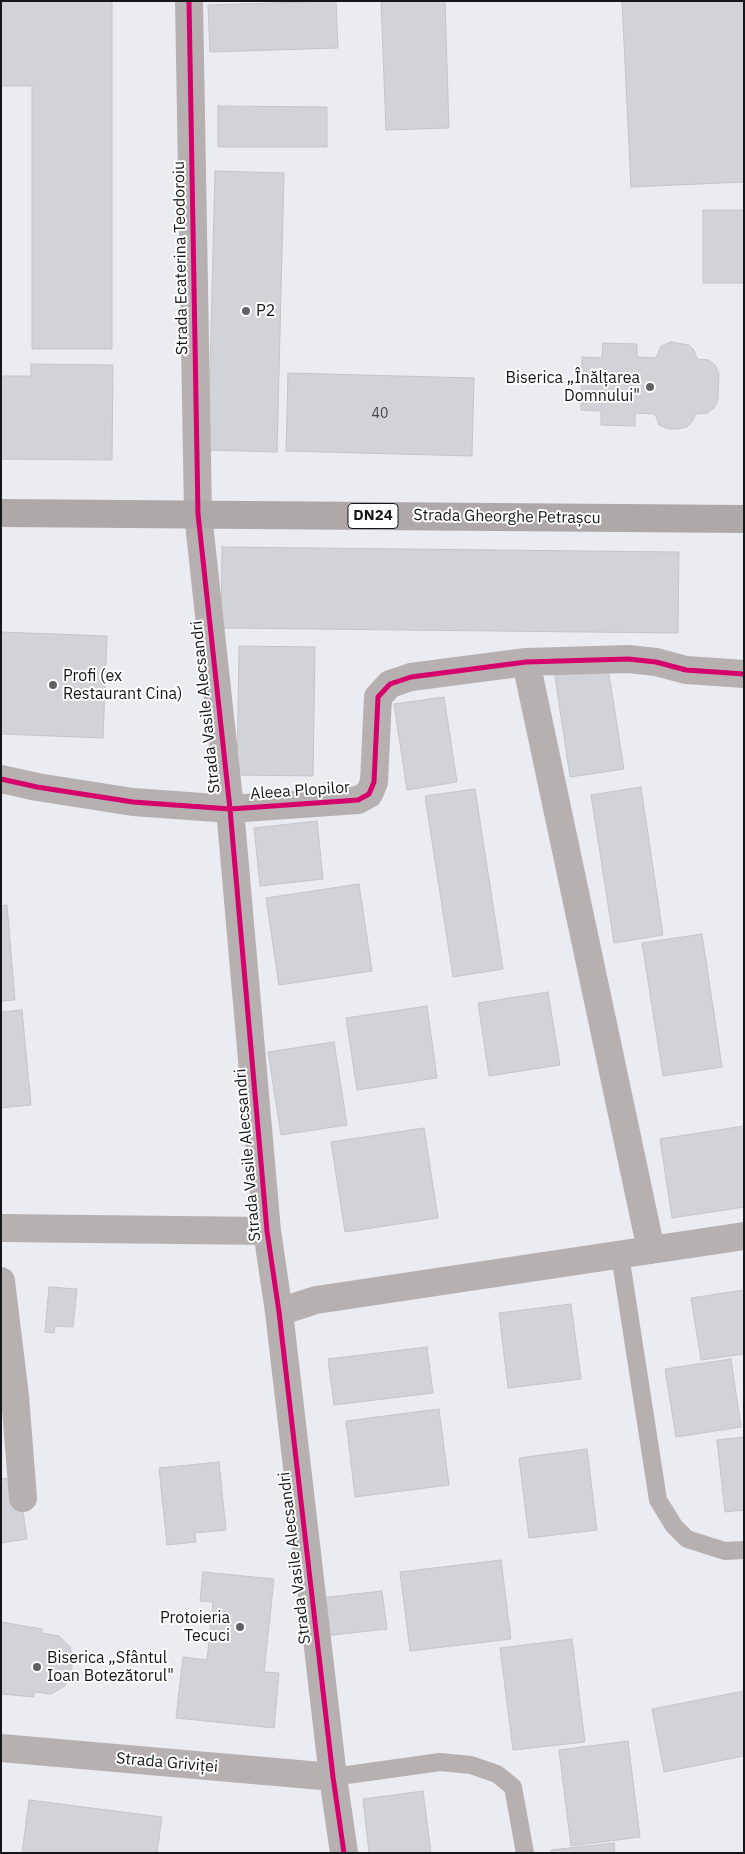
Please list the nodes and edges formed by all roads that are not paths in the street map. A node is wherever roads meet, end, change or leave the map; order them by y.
1 (189, 1) edge
2 (1, 513) edge
3 (198, 514) junction
4 (744, 519) edge
5 (526, 662) junction
6 (744, 674) edge
7 (1, 780) edge
8 (230, 809) junction
9 (1, 1228) edge
10 (267, 1230) junction
11 (744, 1236) edge
12 (651, 1250) junction
13 (620, 1255) junction
14 (1, 1281) edge
15 (279, 1312) junction
16 (23, 1498) dead end
17 (744, 1550) edge
18 (1, 1748) edge
19 (333, 1777) junction
20 (344, 1853) edge
21 (524, 1853) edge

1 - 3 street, Strada Ecaterina Teodoroiu
2 - 3 main road, Strada Gheorghe Petrașcu / DN24
3 - 4 main road, Strada Gheorghe Petrașcu / DN24
3 - 8 street, Strada Vasile Alecsandri
5 - 6 street, Aleea Plopilor
5 - 8 street, Aleea Plopilor
5 - 12 street
7 - 8 street, Aleea Plopilor
8 - 10 street, Strada Vasile Alecsandri
9 - 10 street
10 - 15 street, Strada Vasile Alecsandri
11 - 12 street
12 - 13 street
13 - 15 street
13 - 17 lane
14 - 16 street
15 - 19 street, Strada Vasile Alecsandri
18 - 19 street, Strada Griviței
19 - 20 street, Strada Vasile Alecsandri
19 - 21 lane

